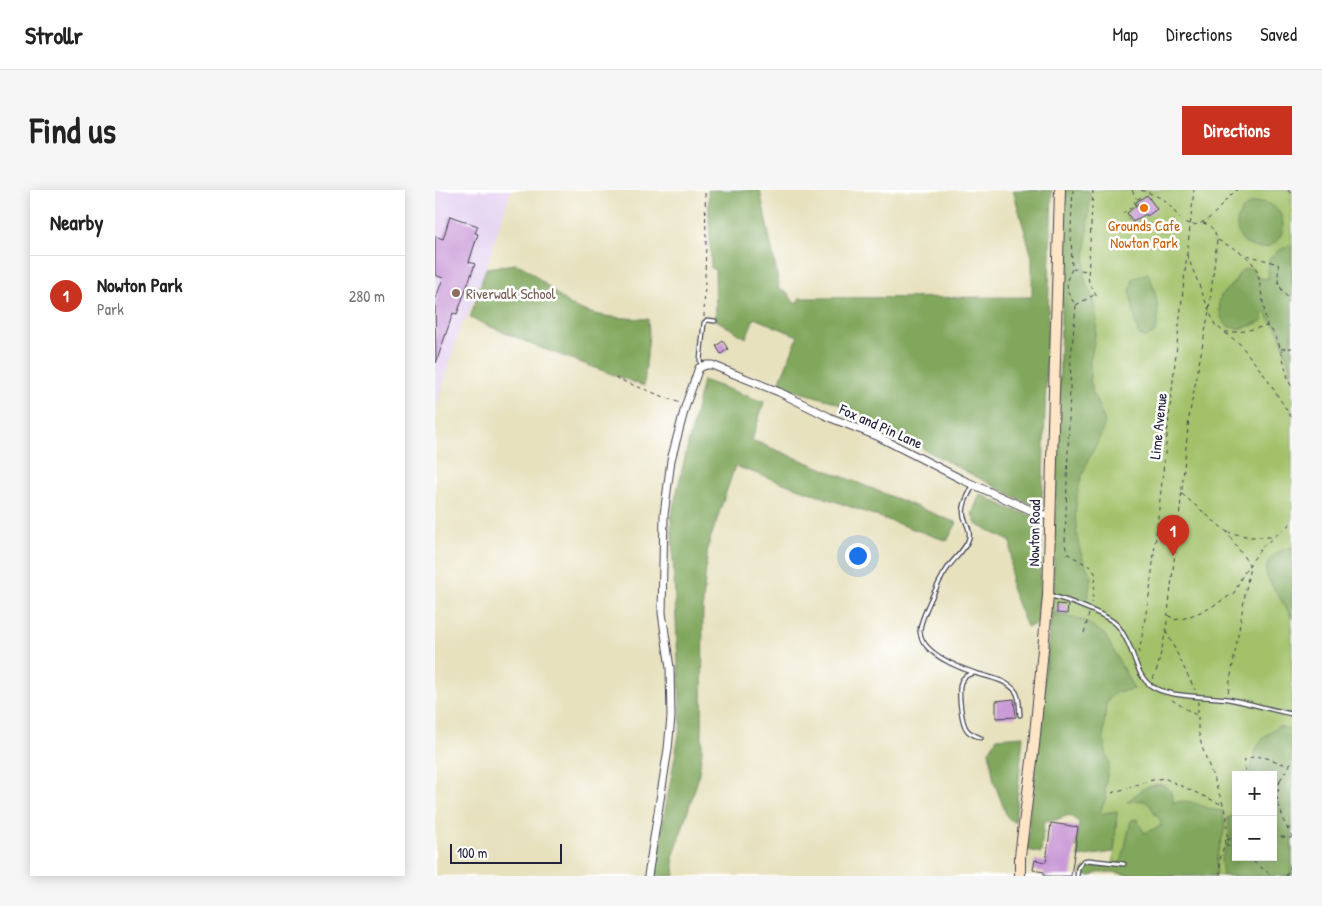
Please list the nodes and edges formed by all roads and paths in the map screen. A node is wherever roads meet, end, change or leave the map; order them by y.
1 (705, 190) edge
2 (1060, 190) edge
3 (1073, 190) edge
4 (1093, 190) edge
5 (1132, 190) edge
6 (1141, 190) edge
7 (1194, 190) edge
8 (1237, 190) edge
9 (1288, 190) edge
10 (1148, 192) junction
11 (1292, 195) edge
12 (1136, 200) junction
13 (1203, 222) junction
14 (1135, 224) dead end
15 (1190, 224) junction
16 (1217, 240) junction
17 (1187, 254) junction
18 (1247, 255) junction
19 (1072, 268) junction
20 (1088, 270) junction
21 (1096, 294) junction
22 (1097, 297) dead end
23 (1292, 302) edge
24 (1076, 306) junction
25 (1209, 311) junction
26 (715, 320) dead end
27 (704, 323) junction
28 (1267, 326) junction
29 (1224, 332) junction
30 (1292, 348) edge
31 (1281, 349) junction
32 (702, 366) junction
33 (615, 378) dead end
34 (1292, 388) edge
35 (687, 402) junction
36 (1292, 418) edge
37 (974, 484) junction
38 (1182, 494) junction
39 (1049, 516) junction
40 (1292, 522) edge
41 (1227, 532) junction
42 (1274, 537) junction
43 (1249, 566) junction
44 (1048, 596) junction
45 (1090, 611) junction
46 (1168, 614) junction
47 (1166, 630) junction
48 (1084, 633) dead end
49 (1137, 664) junction
50 (961, 667) junction
51 (975, 673) junction
52 (963, 679) junction
53 (1151, 686) junction
54 (1165, 692) junction
55 (1198, 697) junction
56 (1227, 699) junction
57 (1292, 714) edge
58 (1020, 715) dead end
59 (1197, 715) junction
60 (981, 738) dead end
61 (1292, 762) edge
62 (1290, 764) junction
63 (1246, 771) edge
64 (1277, 778) edge
65 (1281, 780) junction
66 (1112, 793) dead end
67 (1223, 805) junction
68 (1279, 806) joint
69 (1292, 826) edge
70 (1287, 830) junction
71 (1277, 836) edge
72 (1232, 838) edge
73 (1292, 838) edge
74 (1226, 840) junction
75 (1225, 844) junction
76 (1232, 848) edge
77 (1252, 861) edge
78 (1124, 864) dead end
79 (1292, 864) edge
80 (648, 876) edge
81 (1020, 876) edge
82 (1077, 876) edge
83 (1220, 876) edge
84 (1273, 876) edge
85 (1286, 876) edge

1 - 27 path
2 - 39 street, Nowton Road
3 - 19 path
4 - 20 path
5 - 12 path
6 - 10 path
7 - 15 path, Lime Avenue
8 - 13 path
9 - 11 path
10 - 12 path
10 - 15 path
12 - 14 path
13 - 15 path
13 - 16 path
15 - 17 path, Lime Avenue
16 - 18 path
16 - 25 path
17 - 25 path
17 - 49 path, Lime Avenue
18 - 23 path
18 - 28 path
19 - 20 path
19 - 24 path
20 - 21 path
21 - 22 path
21 - 24 path
24 - 45 path
25 - 29 path
25 - 38 path
26 - 27 lane
27 - 32 lane
28 - 29 path
28 - 31 path
29 - 36 path
30 - 31 path
31 - 34 path
32 - 35 street
32 - 37 street, Fox and Pin Lane
33 - 35 path
35 - 80 street
37 - 39 street, Fox and Pin Lane
37 - 50 lane
38 - 41 path
38 - 46 path
39 - 44 street, Nowton Road
40 - 42 path
41 - 42 path
41 - 43 path
42 - 43 path
43 - 46 path
43 - 56 path
44 - 45 lane
44 - 81 street, Nowton Road
45 - 48 path
45 - 49 lane
46 - 47 path
47 - 53 path
47 - 55 path
49 - 53 lane
50 - 51 lane
50 - 52 lane
51 - 52 lane
51 - 58 lane
52 - 60 lane
53 - 54 lane
54 - 55 lane
54 - 59 path
55 - 56 lane
55 - 59 path
56 - 57 lane
59 - 67 path
61 - 62 path
62 - 63 path
62 - 65 path
64 - 65 path
65 - 68 path
66 - 67 path
67 - 74 path
68 - 70 path
69 - 70 path
70 - 73 path
71 - 73 path
72 - 74 path
74 - 75 path
75 - 76 path
75 - 83 path
77 - 84 path
78 - 82 lane
79 - 85 path

